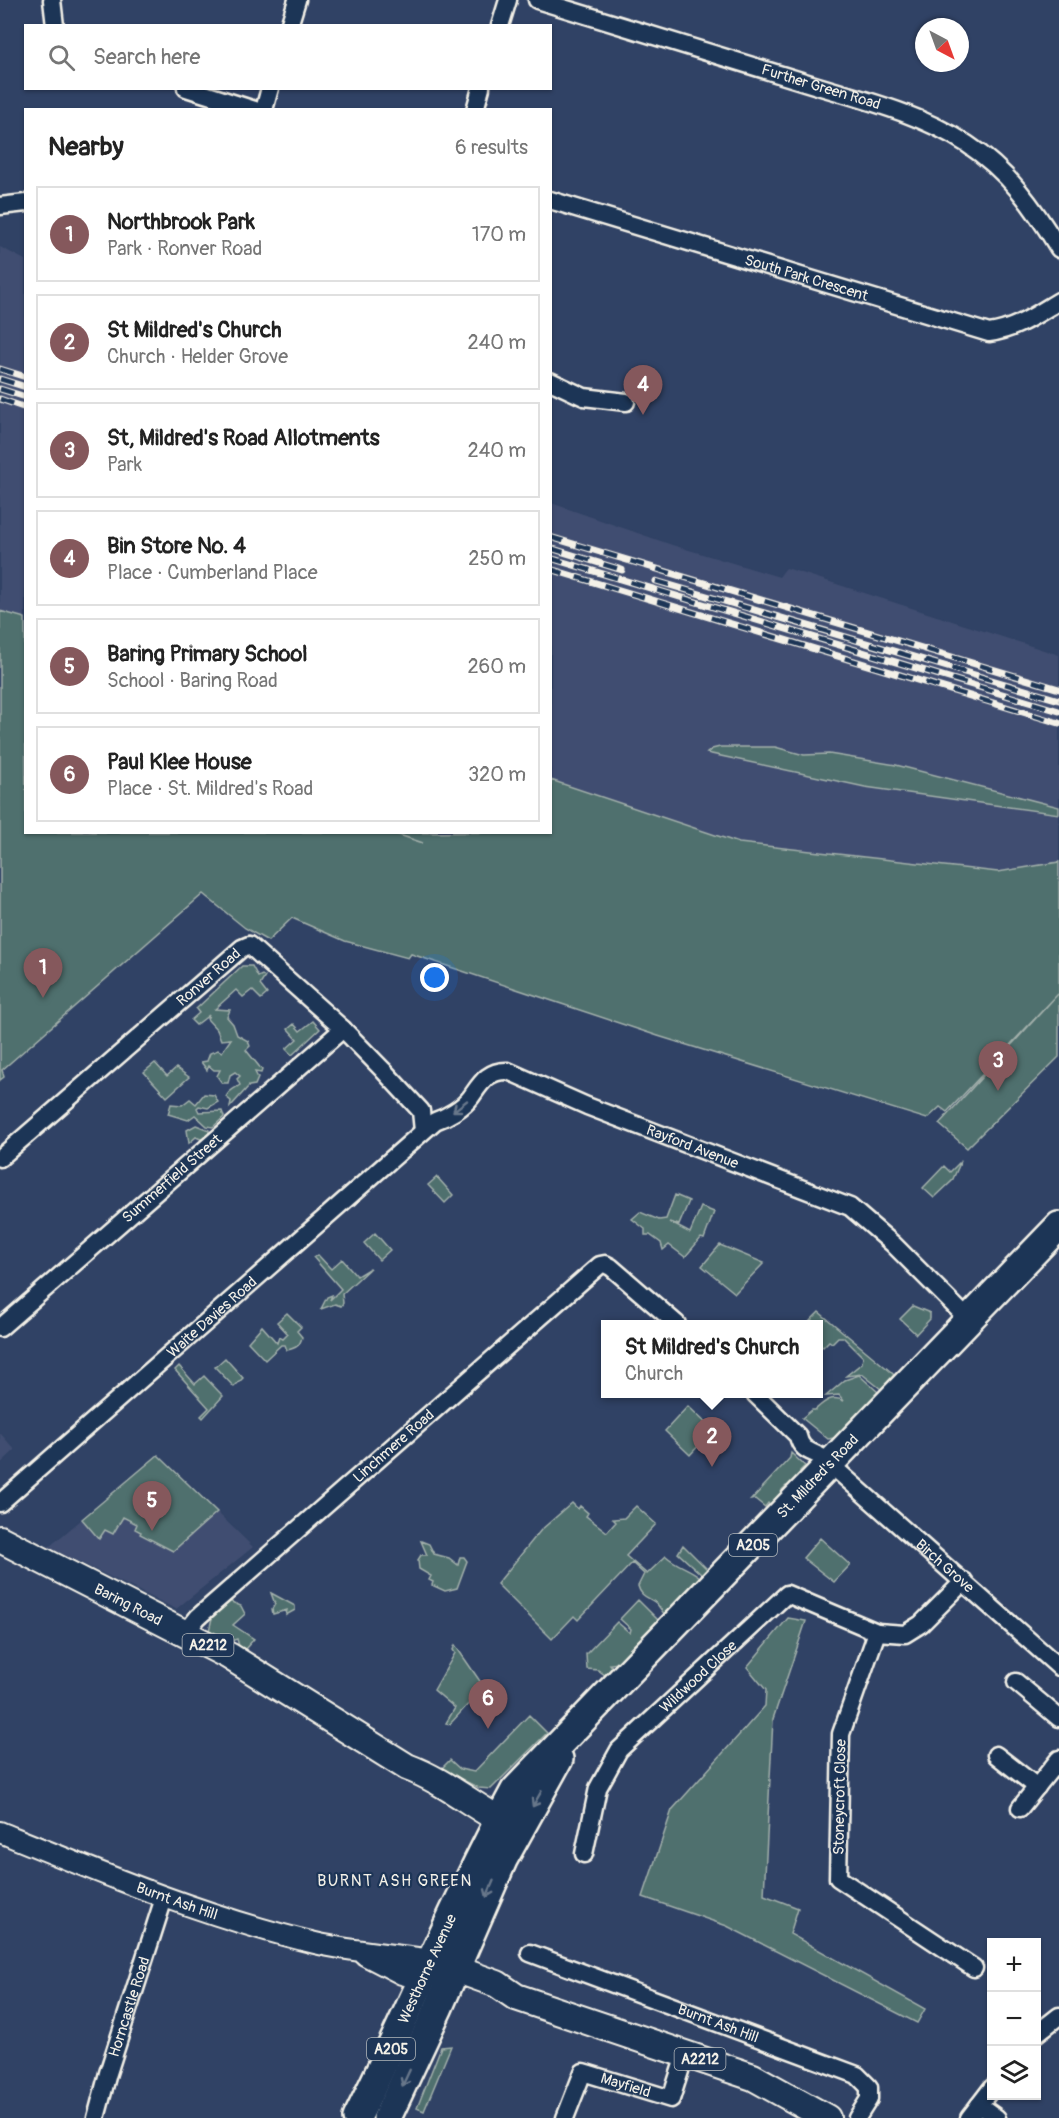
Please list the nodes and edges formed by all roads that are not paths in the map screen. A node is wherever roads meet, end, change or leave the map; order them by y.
1 (52, 0) edge
2 (297, 0) edge
3 (508, 0) edge
4 (537, 0) edge
5 (55, 24) edge
6 (291, 24) edge
7 (501, 24) edge
8 (192, 90) edge
9 (269, 90) edge
10 (480, 90) edge
11 (249, 108) edge
12 (265, 108) edge
13 (476, 108) edge
14 (552, 201) edge
15 (24, 203) edge
16 (0, 206) edge
17 (1059, 249) edge
18 (1059, 302) edge
19 (552, 382) edge
20 (626, 402) dead end
21 (343, 1029) junction
22 (429, 1126) junction
23 (0, 1158) edge
24 (1059, 1226) edge
25 (955, 1308) junction
26 (672, 1320) edge
27 (0, 1328) edge
28 (759, 1398) edge
29 (830, 1464) junction
30 (0, 1503) edge
31 (0, 1539) edge
32 (964, 1581) junction
33 (186, 1632) junction
34 (877, 1632) junction
35 (1059, 1667) edge
36 (1016, 1682) dead end
37 (1059, 1718) edge
38 (576, 1730) junction
39 (996, 1755) dead end
40 (1059, 1760) edge
41 (416, 1771) junction
42 (1037, 1787) junction
43 (515, 1790) junction
44 (455, 1792) junction
45 (1020, 1808) dead end
46 (0, 1832) edge
47 (505, 1832) junction
48 (584, 1854) dead end
49 (164, 1899) junction
50 (530, 1953) dead end
51 (974, 1968) dead end
52 (440, 1974) junction
53 (1059, 2016) edge
54 (1041, 2030) edge
55 (686, 2055) junction
56 (987, 2094) edge
57 (974, 2111) edge
58 (96, 2118) edge
59 (357, 2118) edge
60 (387, 2118) edge
61 (565, 2118) edge
62 (827, 2118) edge
63 (857, 2118) edge
64 (997, 2118) edge

1 - 5 street
2 - 6 street
3 - 7 street
4 - 17 street, Further Green Road
8 - 11 street
9 - 12 street
10 - 13 street
14 - 18 street, South Park Crescent
15 - 16 street
19 - 20 street
21 - 22 street, Ronver Road
21 - 23 street, Ronver Road
21 - 27 street, Summerfield Street
25 -> 22 street, Rayford Avenue
22 - 30 street, Waite Davies Road
24 - 25 highway, St. Mildred's Road / A205
25 - 29 highway, St. Mildred's Road / A205
26 - 33 street, Linchmere Road
28 - 29 street, Birch Grove
29 - 32 street, Birch Grove
29 - 38 highway, St. Mildred's Road / A205
31 - 33 main road, Baring Road / A2212
32 - 34 street
32 - 35 street, Birch Grove
33 - 41 main road, Baring Road / A2212
34 - 48 street, Wildwood Close
34 - 51 street, Stoneycroft Close
36 - 37 street
38 - 43 highway, St. Mildred's Road / A205
38 -> 47 highway, St. Mildred's Road / A205
39 - 42 street
40 - 42 street
41 - 44 main road, Baring Road / A2212
41 - 47 main road, Baring Road / A2212
42 - 45 street
43 - 44 main road, Baring Road / A2212
43 - 47 highway, St. Mildred's Road / A205
44 - 47 main road, Baring Road / A2212
46 - 49 street, Burnt Ash Hill
47 - 52 highway, Westhorne Avenue / A205
49 - 52 street, Burnt Ash Hill
49 - 58 street, Horncastle Road
50 - 63 street, Burnt Ash Hill
52 - 55 main road, Burnt Ash Hill / A2212
52 - 59 highway, Westhorne Avenue / A205
52 -> 60 highway, Westhorne Avenue / A205
53 - 54 street
55 - 61 street, Mayfield
55 - 62 main road, Burnt Ash Hill / A2212
56 - 57 street
57 - 64 street

